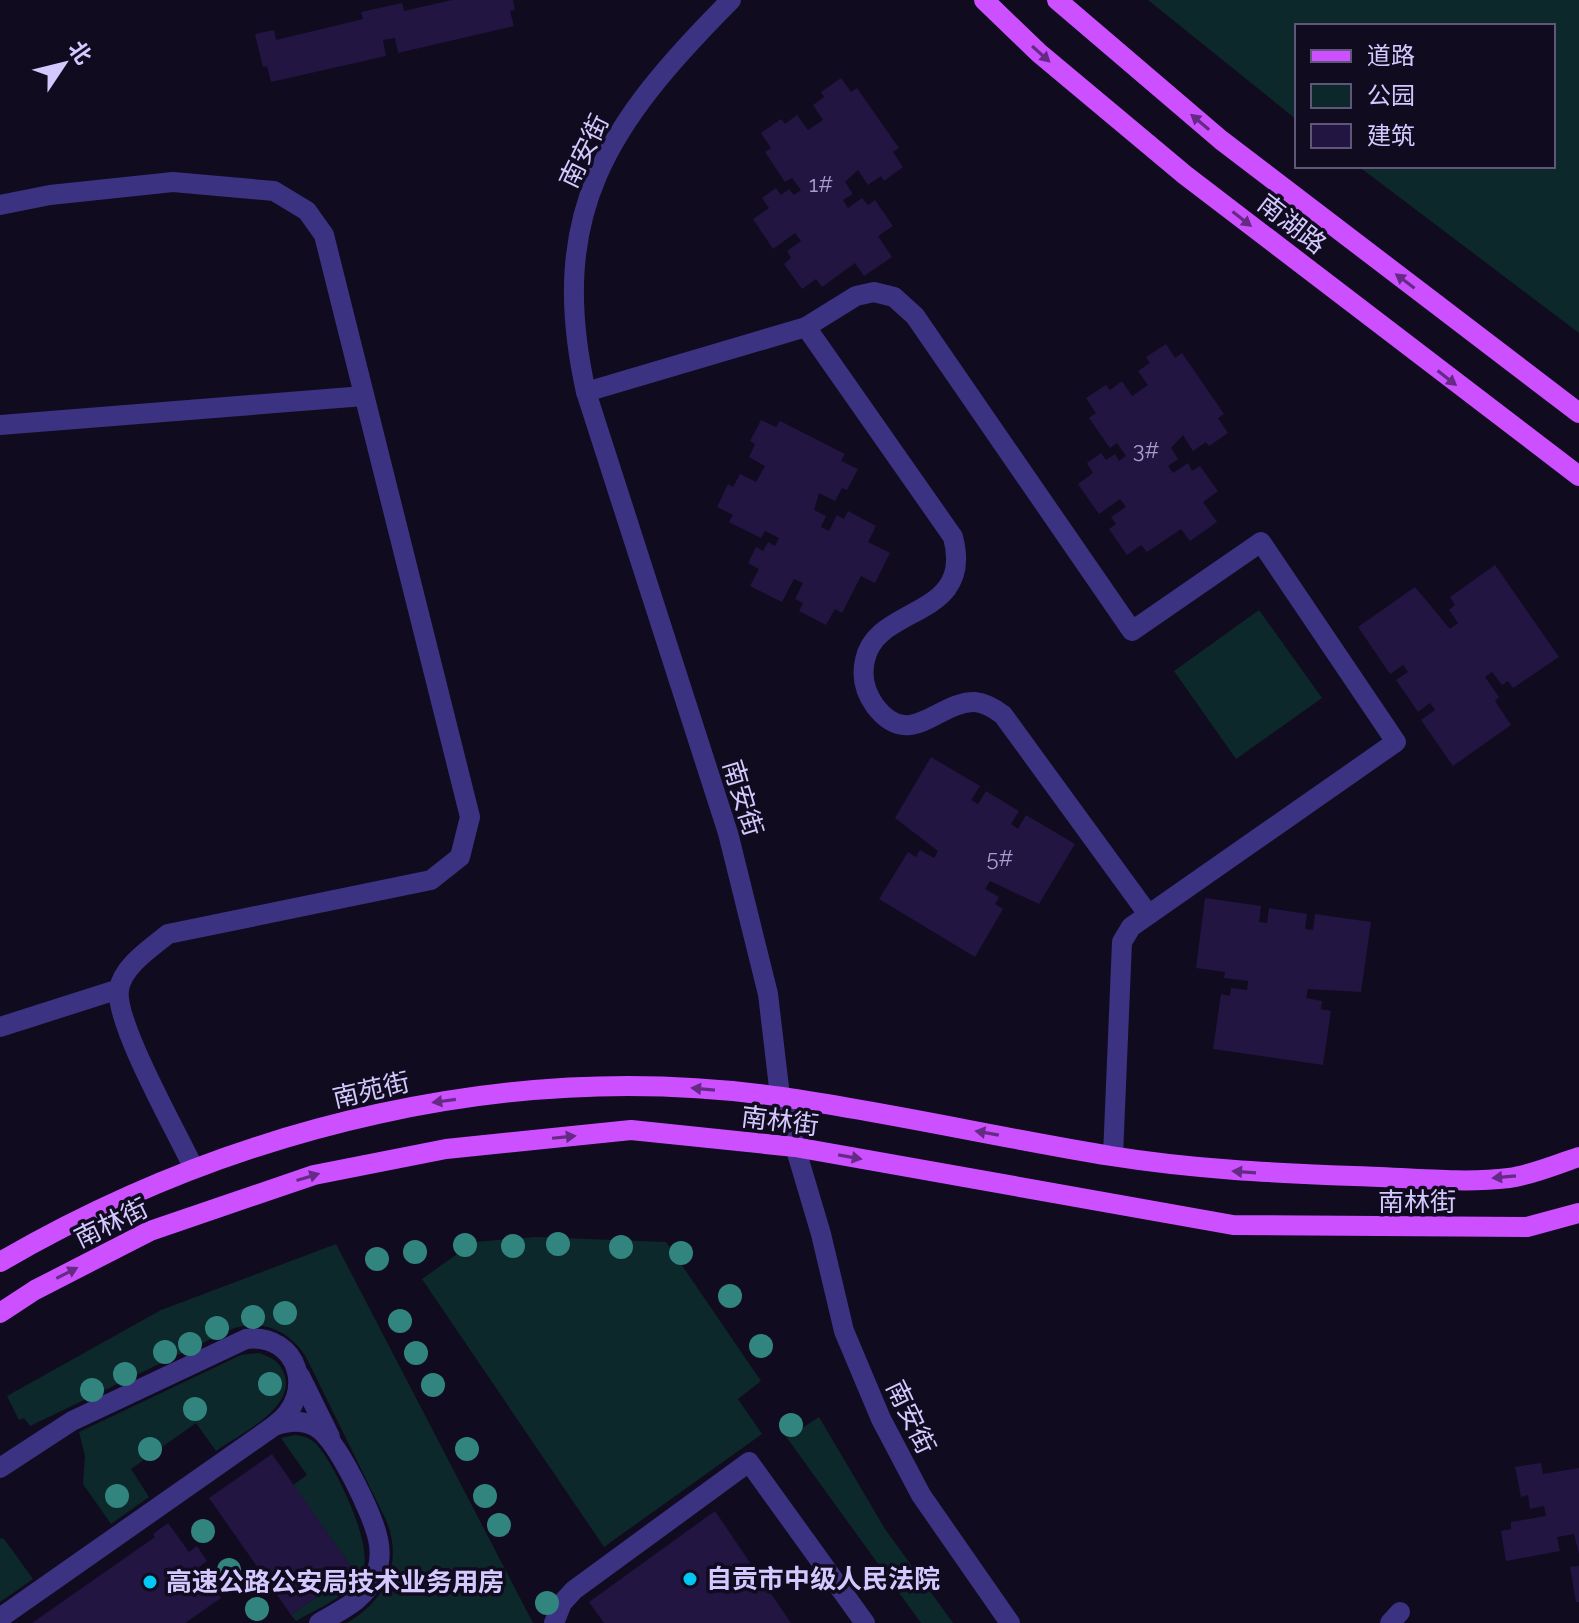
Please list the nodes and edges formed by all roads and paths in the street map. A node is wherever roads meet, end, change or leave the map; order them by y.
1 (731, 0) edge
2 (984, 0) edge
3 (1057, 0) edge
4 (0, 205) edge
5 (806, 327) junction
6 (586, 392) junction
7 (364, 396) junction
8 (1579, 413) edge
9 (0, 425) edge
10 (1579, 476) edge
11 (1148, 914) junction
12 (119, 989) junction
13 (0, 1027) edge
14 (780, 1096) junction
15 (795, 1147) junction
16 (1113, 1156) junction
17 (1579, 1157) edge
18 (193, 1167) junction
19 (1579, 1213) edge
20 (0, 1262) edge
21 (0, 1313) edge
22 (295, 1365) junction
23 (274, 1426) junction
24 (333, 1443) junction
25 (2, 1462) edge
26 (0, 1618) edge
27 (319, 1623) edge
28 (554, 1623) edge
29 (865, 1623) edge
30 (1010, 1623) edge

1 - 6 street, 南安街
2 -> 10 main road, 南湖路
8 -> 3 main road, 南湖路
4 - 7 street
5 - 6 street
5 - 11 street
5 - 11 street
6 - 14 street, 南安街
7 - 9 street
7 - 12 street
11 - 16 street
12 - 13 street
12 - 18 street
14 - 15 street, 南安街
16 -> 14 main road, 南林街
14 -> 18 main road, 南苑街
15 -> 19 main road, 南林街
21 -> 15 main road, 南林街
15 - 30 street, 南安街
17 -> 16 main road, 南林街
18 - 20 main road, 南苑街
22 - 23 street
22 - 24 street
22 - 25 street
23 - 24 street
23 - 26 street
24 - 27 street
28 - 29 street

